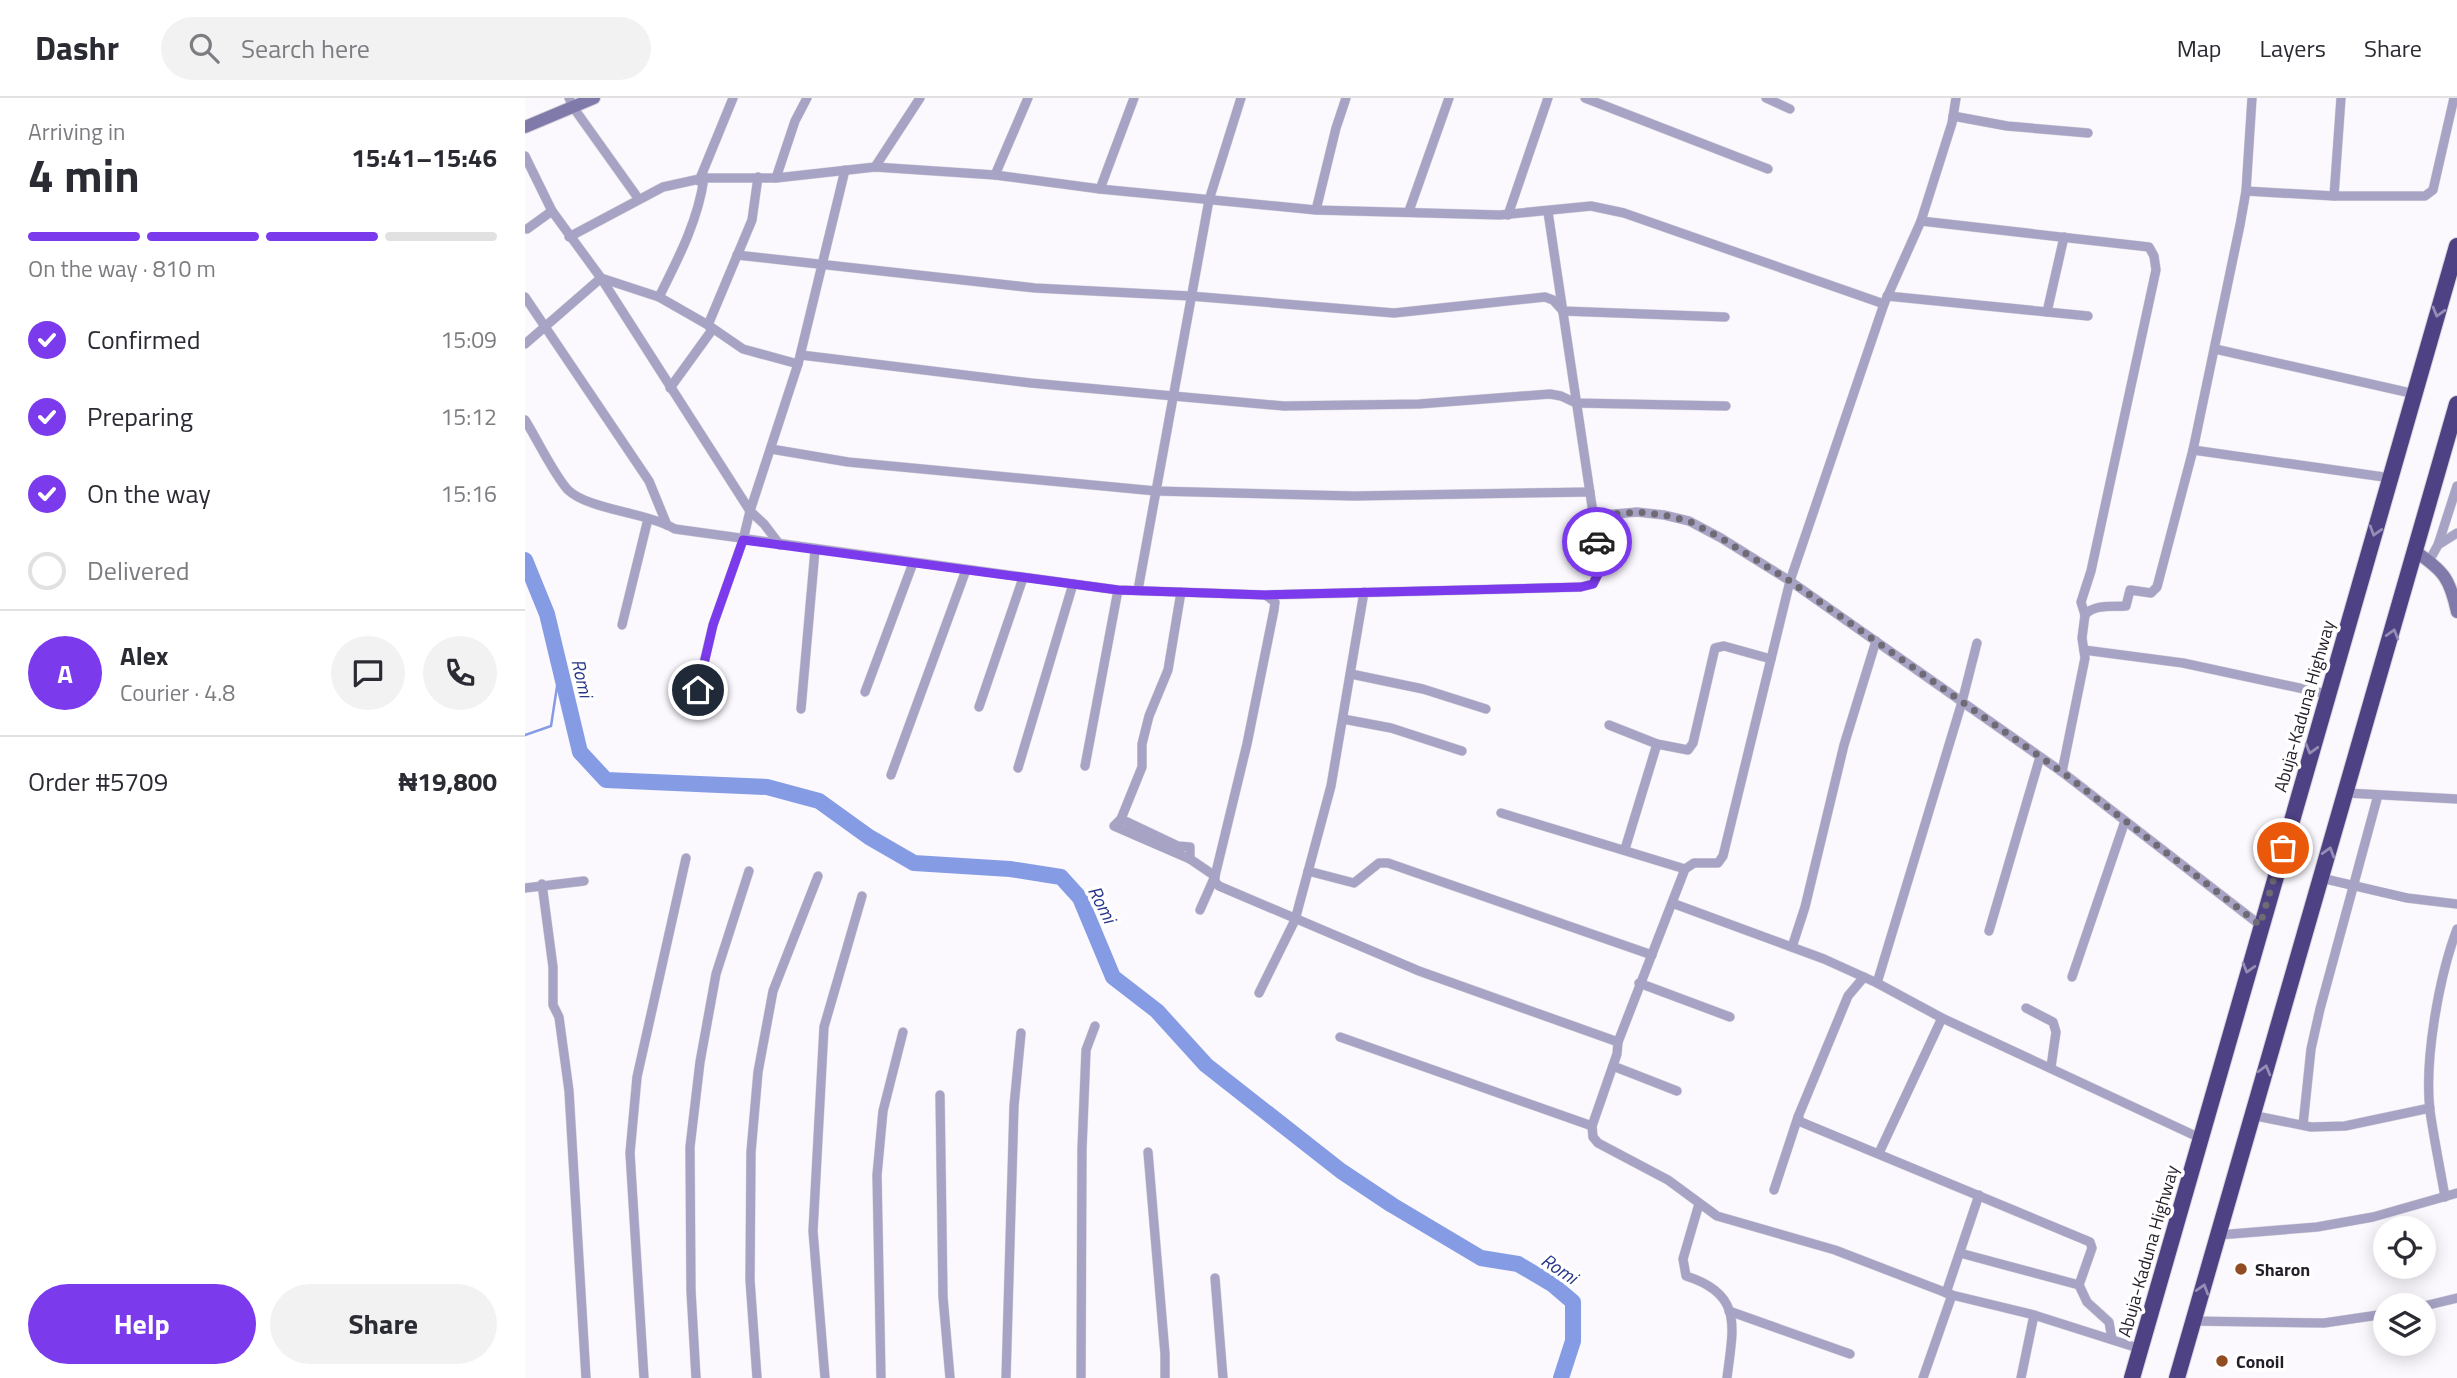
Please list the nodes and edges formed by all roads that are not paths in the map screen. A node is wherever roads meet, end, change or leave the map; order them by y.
1 (594, 98) edge
2 (733, 98) edge
3 (807, 98) edge
4 (921, 98) edge
5 (1028, 98) edge
6 (1134, 98) edge
7 (1241, 98) edge
8 (1346, 98) edge
9 (1449, 98) edge
10 (1548, 98) edge
11 (1585, 98) edge
12 (1766, 98) edge
13 (1956, 98) edge
14 (2252, 98) edge
15 (2341, 98) edge
16 (2454, 98) edge
17 (571, 103) edge
18 (1790, 109) dead end
19 (1953, 116) junction
20 (525, 127) edge
21 (2088, 133) dead end
22 (525, 156) edge
23 (875, 167) junction
24 (1769, 169) dead end
25 (845, 170) junction
26 (995, 175) junction
27 (758, 177) junction
28 (776, 177) junction
29 (701, 179) junction
30 (1100, 189) junction
31 (2246, 191) junction
32 (2334, 196) junction
33 (638, 198) junction
34 (1209, 200) junction
35 (1316, 210) junction
36 (552, 211) junction
37 (1409, 211) junction
38 (1548, 212) junction
39 (1508, 215) junction
40 (1921, 221) junction
41 (527, 229) dead end
42 (569, 237) junction
43 (2064, 237) junction
44 (2457, 246) edge
45 (737, 255) junction
46 (822, 264) junction
47 (601, 278) junction
48 (1190, 296) junction
49 (525, 298) edge
50 (659, 298) junction
51 (1886, 300) junction
52 (1563, 311) junction
53 (2047, 312) junction
54 (2088, 316) dead end
55 (1725, 317) dead end
56 (708, 325) junction
57 (545, 328) junction
58 (525, 344) edge
59 (2215, 349) junction
60 (799, 359) junction
61 (670, 388) junction
62 (1173, 394) junction
63 (2415, 394) junction
64 (1576, 403) junction
65 (2457, 404) edge
66 (1726, 406) dead end
67 (525, 420) edge
68 (771, 449) junction
69 (2193, 450) junction
70 (2391, 478) junction
71 (2457, 486) edge
72 (1156, 491) junction
73 (1590, 492) junction
74 (750, 511) junction
75 (1593, 516) junction
76 (648, 519) junction
77 (667, 525) junction
78 (2457, 533) edge
79 (743, 540) junction
80 (780, 545) junction
81 (2438, 545) junction
82 (815, 550) junction
83 (2423, 556) junction
84 (913, 563) junction
85 (966, 570) junction
86 (1023, 578) junction
87 (1790, 581) junction
88 (1073, 584) junction
89 (1118, 590) junction
90 (1138, 590) junction
91 (1181, 592) junction
92 (1364, 592) junction
93 (1265, 595) junction
94 (2457, 612) edge
95 (2085, 615) junction
96 (622, 625) dead end
97 (1875, 641) junction
98 (1977, 643) dead end
99 (2084, 650) junction
100 (1771, 659) junction
101 (1351, 674) junction
102 (865, 692) dead end
103 (2327, 694) junction
104 (1962, 702) junction
105 (979, 707) dead end
106 (693, 708) dead end
107 (801, 709) dead end
108 (1486, 709) dead end
109 (1343, 719) junction
110 (1609, 725) dead end
111 (1657, 744) junction
112 (1462, 751) dead end
113 (2040, 757) junction
114 (1085, 766) dead end
115 (1018, 768) dead end
116 (2062, 772) junction
117 (891, 775) dead end
118 (2347, 793) junction
119 (2378, 796) junction
120 (2457, 799) edge
121 (1501, 813) dead end
122 (2125, 821) junction
123 (1625, 849) junction
124 (686, 858) dead end
125 (1685, 869) junction
126 (749, 871) dead end
127 (1308, 871) junction
128 (818, 876) dead end
129 (1215, 876) junction
130 (2321, 878) junction
131 (584, 881) dead end
132 (543, 884) junction
133 (2354, 885) junction
134 (525, 888) edge
135 (862, 896) dead end
136 (1672, 903) junction
137 (2457, 904) edge
138 (1200, 910) dead end
139 (1295, 920) junction
140 (2260, 925) junction
141 (2457, 929) edge
142 (1989, 931) dead end
143 (1792, 947) junction
144 (1652, 955) junction
145 (2072, 976) dead end
146 (1864, 977) junction
147 (1639, 983) junction
148 (1877, 983) junction
149 (1259, 993) dead end
150 (2026, 1008) dead end
151 (1730, 1017) dead end
152 (1942, 1018) junction
153 (1095, 1026) dead end
154 (903, 1032) dead end
155 (1021, 1033) dead end
156 (1340, 1037) dead end
157 (1618, 1038) junction
158 (1613, 1066) junction
159 (2051, 1067) junction
160 (1677, 1091) dead end
161 (940, 1095) dead end
162 (2430, 1108) junction
163 (2251, 1115) junction
164 (1798, 1117) junction
165 (2303, 1125) junction
166 (1592, 1126) junction
167 (2200, 1138) junction
168 (1148, 1152) dead end
169 (1879, 1153) junction
170 (1774, 1190) dead end
171 (2457, 1193) edge
172 (1979, 1195) junction
173 (2445, 1196) junction
174 (1699, 1204) junction
175 (2219, 1235) junction
176 (1960, 1254) junction
177 (1215, 1278) dead end
178 (2079, 1285) junction
179 (1949, 1294) junction
180 (2457, 1298) edge
181 (2436, 1303) edge
182 (1729, 1311) junction
183 (2034, 1315) junction
184 (2373, 1316) edge
185 (2193, 1321) junction
186 (2112, 1339) junction
187 (2141, 1349) junction
188 (1850, 1354) dead end
189 (586, 1378) edge
190 (644, 1378) edge
191 (696, 1378) edge
192 (757, 1378) edge
193 (825, 1378) edge
194 (881, 1378) edge
195 (950, 1378) edge
196 (1006, 1378) edge
197 (1080, 1378) edge
198 (1165, 1378) edge
199 (1223, 1378) edge
200 (1727, 1378) edge
201 (1923, 1378) edge
202 (2021, 1378) edge
203 (2132, 1378) edge
204 (2176, 1378) edge

1 - 17 street
2 - 29 street
3 - 28 street
4 - 23 street
5 - 26 street
6 - 30 street
7 - 34 street
8 - 35 street
9 - 37 street
10 - 39 street
11 - 24 street
12 - 18 street
13 - 19 street
14 - 31 street
15 - 32 street
16 - 32 street
17 - 20 street
17 - 33 street
19 - 21 street
19 - 40 street
22 - 36 street
23 - 25 street
23 - 26 street
25 - 28 street
25 - 46 street
26 - 30 street
27 - 28 street
27 - 29 street
27 - 45 street
29 - 33 street
29 - 50 street
30 - 34 street
31 - 32 street
31 - 59 street
33 - 42 street
34 - 35 street
34 - 48 street
35 - 37 street
36 - 41 street
36 - 42 street
37 - 39 street
38 - 39 street
38 - 51 street
38 - 52 street
40 - 43 street
40 - 51 street
42 - 47 street
43 - 53 street
43 - 95 street
44 -> 63 highway, Abuja-Kaduna Highway
45 - 46 street
45 - 56 street
46 - 48 street
46 - 60 street
47 - 50 street
47 - 57 street
47 - 61 street
48 - 52 street
48 - 62 street
49 - 57 street
50 - 56 street
51 - 53 street
51 - 87 street
52 - 55 street
52 - 64 street
53 - 54 street
56 - 60 street
56 - 61 street
57 - 58 street
57 - 77 street
59 - 63 street
59 - 69 street
60 - 62 street
60 - 68 street
61 - 74 street
62 - 64 street
62 - 72 street
63 - 70 highway, Abuja-Kaduna Highway
64 - 66 street
64 - 73 street
65 - 83 highway
67 - 76 street
68 - 72 street
68 - 74 street
69 - 70 street
69 - 95 street
70 -> 103 highway, Abuja-Kaduna Highway
71 - 81 street
72 - 73 street
72 - 90 street
73 - 75 street
74 - 79 street
74 - 80 street
75 - 87 street
75 - 92 street
76 - 77 street
76 - 96 street
77 - 79 street
78 - 81 street
79 - 80 street
79 - 106 street
80 - 82 street
81 - 83 street
82 - 84 street
82 - 107 street
83 - 94 street
118 -> 83 highway
84 - 85 street
84 - 102 street
85 - 86 street
85 - 117 street
86 - 88 street
86 - 105 street
87 - 97 street
87 - 100 street
88 - 89 street
88 - 115 street
89 - 90 street
89 - 114 street
90 - 91 street
91 - 93 street
91 - 129 street
92 - 93 street
92 - 101 street
93 - 129 street
95 - 99 street
97 - 104 street
97 - 143 street
98 - 104 street
99 - 103 street
99 - 116 street
100 - 111 street
100 - 125 street
101 - 108 street
101 - 109 street
103 -> 140 highway, Abuja-Kaduna Highway
104 - 113 street
104 - 148 street
109 - 112 street
109 - 127 street
110 - 111 street
111 - 123 street
113 - 116 street
113 - 142 street
116 - 122 street
118 - 119 street
130 -> 118 highway
119 - 120 street
119 - 133 street
121 - 123 street
122 - 140 street
122 - 145 street
123 - 125 street
124 - 190 street
125 - 136 street
126 - 191 street
127 - 139 street
127 - 144 street
128 - 192 street
129 - 138 street
129 - 139 street
130 - 133 street
163 -> 130 highway
131 - 132 street
132 - 134 street
132 - 189 street
133 - 137 street
133 - 165 street
135 - 193 street
136 - 143 street
136 - 144 street
139 - 149 street
139 - 157 street
140 -> 167 highway, Abuja-Kaduna Highway
141 - 162 street
143 - 146 street
144 - 147 street
146 - 148 street
146 - 164 street
147 - 151 street
147 - 157 street
148 - 152 street
150 - 159 street
152 - 159 street
152 - 169 street
153 - 197 street
154 - 194 street
155 - 196 street
156 - 166 street
157 - 158 street
158 - 160 street
158 - 166 street
159 - 167 street
161 - 195 street
162 - 165 street
162 - 173 street
163 - 165 street
163 - 175 highway
164 - 169 street
164 - 170 street
166 - 174 street
167 - 187 highway, Abuja-Kaduna Highway
168 - 198 street
169 - 172 street
171 - 173 street
172 - 176 street
172 - 178 street
173 - 175 street
174 - 179 street
174 - 182 street
185 -> 175 highway
176 - 178 street
176 - 179 street
177 - 199 street
178 - 186 street
179 - 183 street
179 - 201 street
180 - 181 street
182 - 188 street
182 - 200 street
183 - 186 street
183 - 202 street
184 - 185 street
185 - 204 highway
186 - 187 street
187 - 203 highway, Abuja-Kaduna Highway

